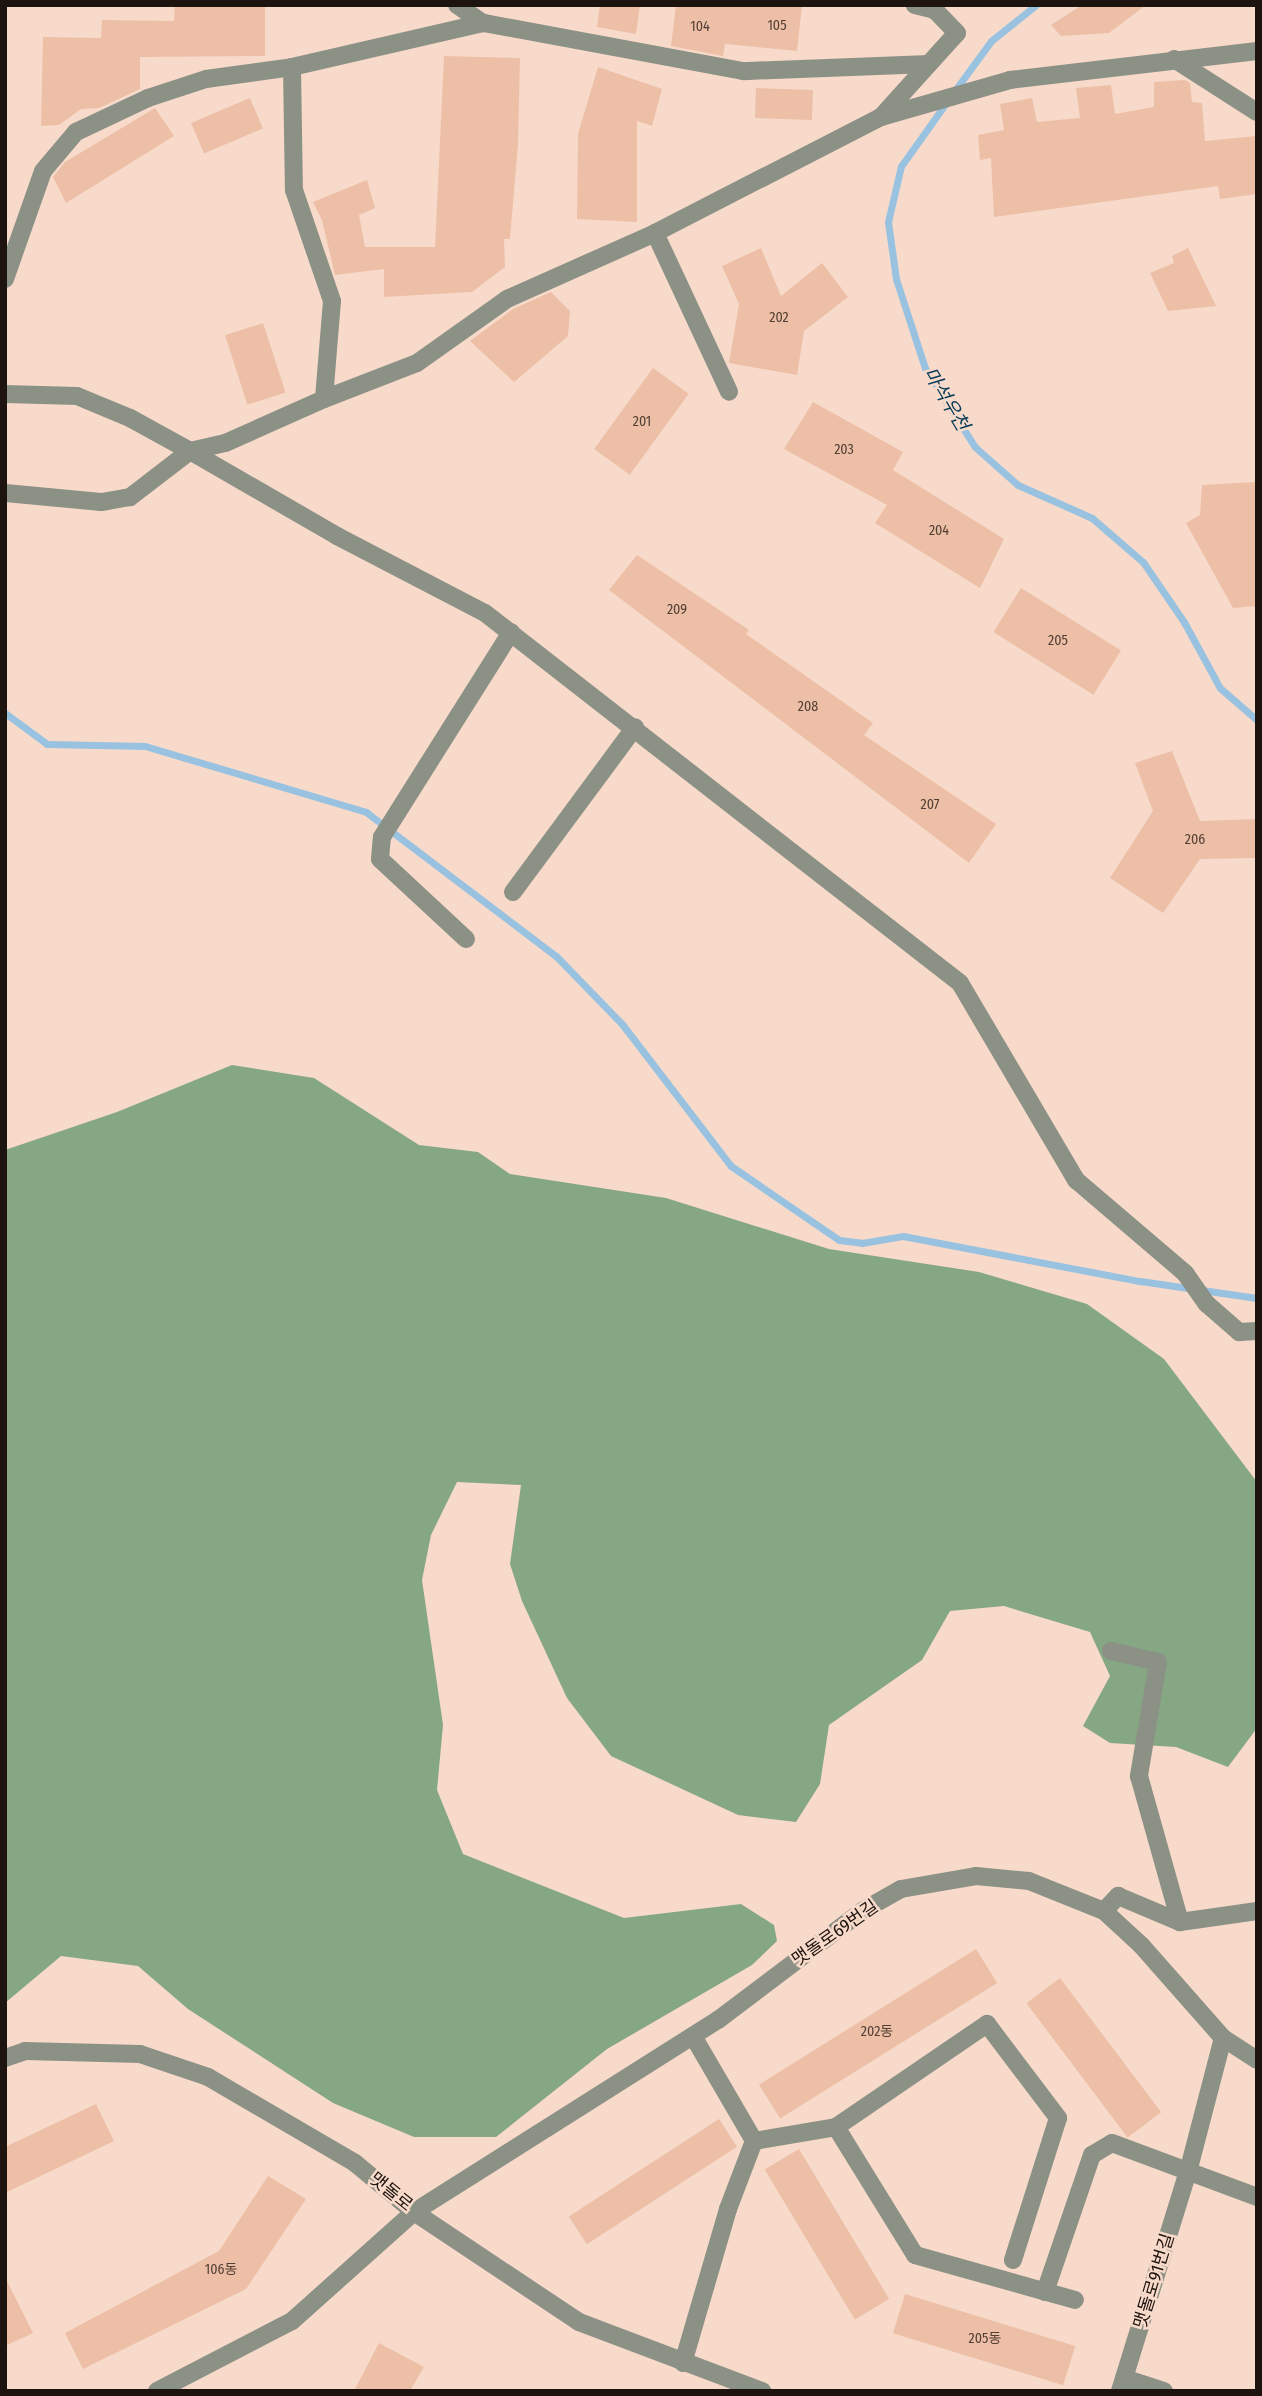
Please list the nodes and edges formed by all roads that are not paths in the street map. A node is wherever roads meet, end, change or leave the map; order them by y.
1 (457, 5) edge
2 (915, 5) edge
3 (483, 23) junction
4 (1257, 51) edge
5 (1174, 60) junction
6 (929, 64) junction
7 (292, 67) junction
8 (1257, 111) edge
9 (881, 117) junction
10 (655, 233) junction
11 (5, 279) edge
12 (729, 393) dead end
13 (5, 394) edge
14 (324, 399) junction
15 (190, 451) junction
16 (5, 493) edge
17 (511, 632) junction
18 (635, 727) junction
19 (513, 892) dead end
20 (466, 939) dead end
21 (1257, 1331) edge
22 (1111, 1651) dead end
23 (1104, 1911) junction
24 (1257, 1912) edge
25 (1180, 1922) junction
26 (694, 2036) junction
27 (1223, 2038) junction
28 (5, 2057) edge
29 (1257, 2060) edge
30 (836, 2127) junction
31 (754, 2141) junction
32 (1188, 2172) junction
33 (1257, 2197) edge
34 (414, 2212) junction
35 (1013, 2260) dead end
36 (1045, 2292) junction
37 (1075, 2300) dead end
38 (683, 2363) junction
39 (1122, 2384) edge
40 (157, 2391) edge
41 (762, 2391) edge
42 (1164, 2391) edge

1 - 3 street
2 - 6 street
3 - 6 street
3 - 7 street
4 - 5 street
5 - 8 street
5 - 9 street
6 - 9 street
7 - 11 street
7 - 14 street
9 - 10 street
10 - 12 street
10 - 14 street
13 - 15 street
14 - 15 street
15 - 16 street
15 - 17 street
17 - 18 street
17 - 20 street
18 - 19 street
18 - 21 street
22 - 25 street
23 - 25 street
23 - 26 street, 맷돌로69번길
23 - 27 street, 맷돌로69번길
24 - 25 street
26 - 31 street
26 - 34 street, 맷돌로69번길
27 - 29 street, 맷돌로69번길
27 - 32 street, 맷돌로91번길
28 - 34 street, 맷돌로
30 - 31 street
30 - 35 street
30 - 36 street
31 - 38 street
32 - 33 street
32 - 36 street
32 - 39 street, 맷돌로91번길
34 - 38 street, 맷돌로
34 - 40 street, 맷돌로69번길
36 - 37 street
38 - 41 street, 맷돌로
39 - 42 street

